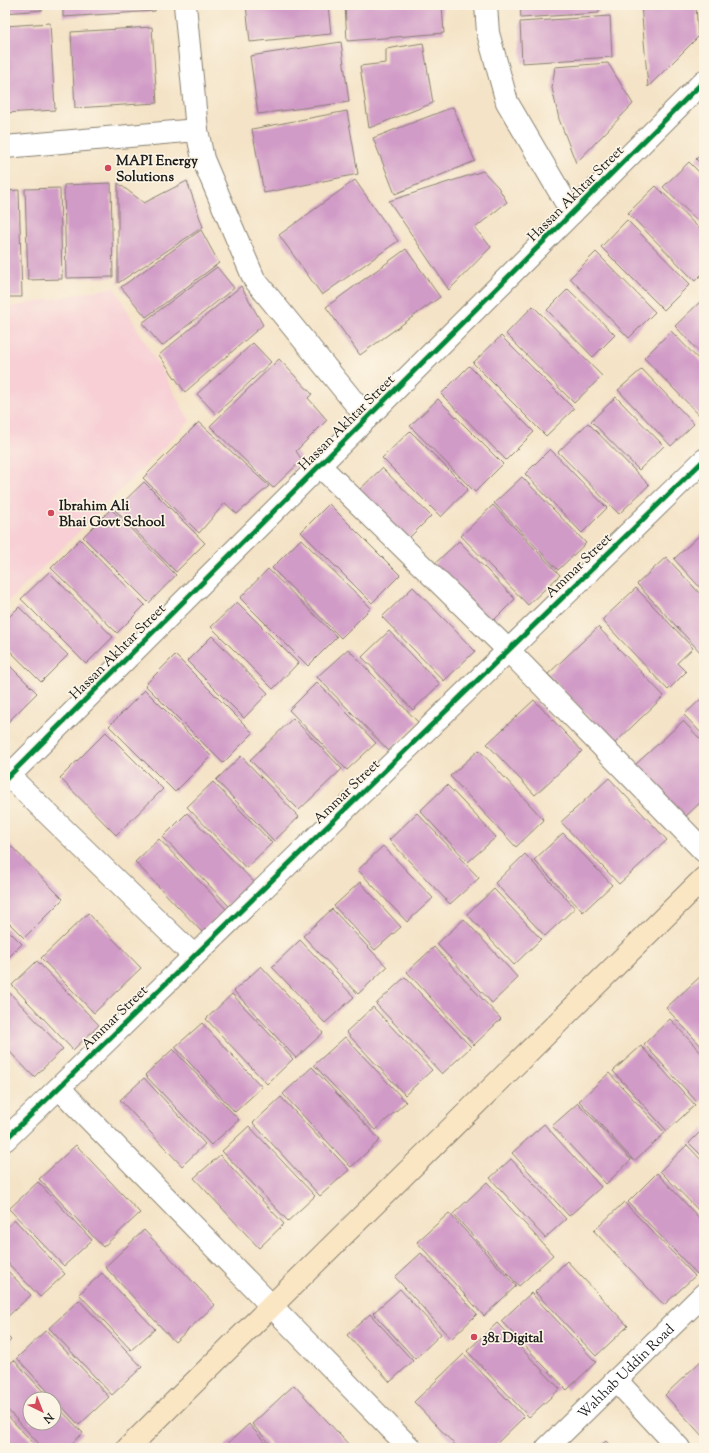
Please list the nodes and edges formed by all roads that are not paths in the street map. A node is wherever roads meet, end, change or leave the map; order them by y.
1 (185, 5) edge
2 (486, 5) edge
3 (704, 80) edge
4 (197, 130) junction
5 (5, 147) edge
6 (572, 213) junction
7 (367, 418) junction
8 (704, 460) edge
9 (319, 465) junction
10 (508, 650) junction
11 (7, 778) edge
12 (704, 851) edge
13 (704, 878) edge
14 (194, 956) junction
15 (59, 1088) junction
16 (5, 1140) edge
17 (704, 1294) edge
18 (271, 1306) junction
19 (616, 1380) junction
20 (128, 1448) edge
21 (410, 1448) edge
22 (547, 1448) edge
23 (679, 1448) edge

1 - 4 street
2 - 6 street
3 - 6 street, Hassan Akhtar Street
4 - 5 street
4 - 7 street
6 - 7 street, Hassan Akhtar Street
7 - 9 street, Hassan Akhtar Street
8 - 10 street, Ammar Street
9 - 10 street
9 - 11 street, Hassan Akhtar Street
10 - 12 street
10 - 14 street, Ammar Street
11 - 14 street
13 - 18 street
14 - 15 street, Ammar Street
15 - 16 street, Ammar Street
15 - 18 street
17 - 19 street, Wahhab Uddin Road
18 - 20 street
18 - 21 street
19 - 22 street, Wahhab Uddin Road
19 - 23 street

